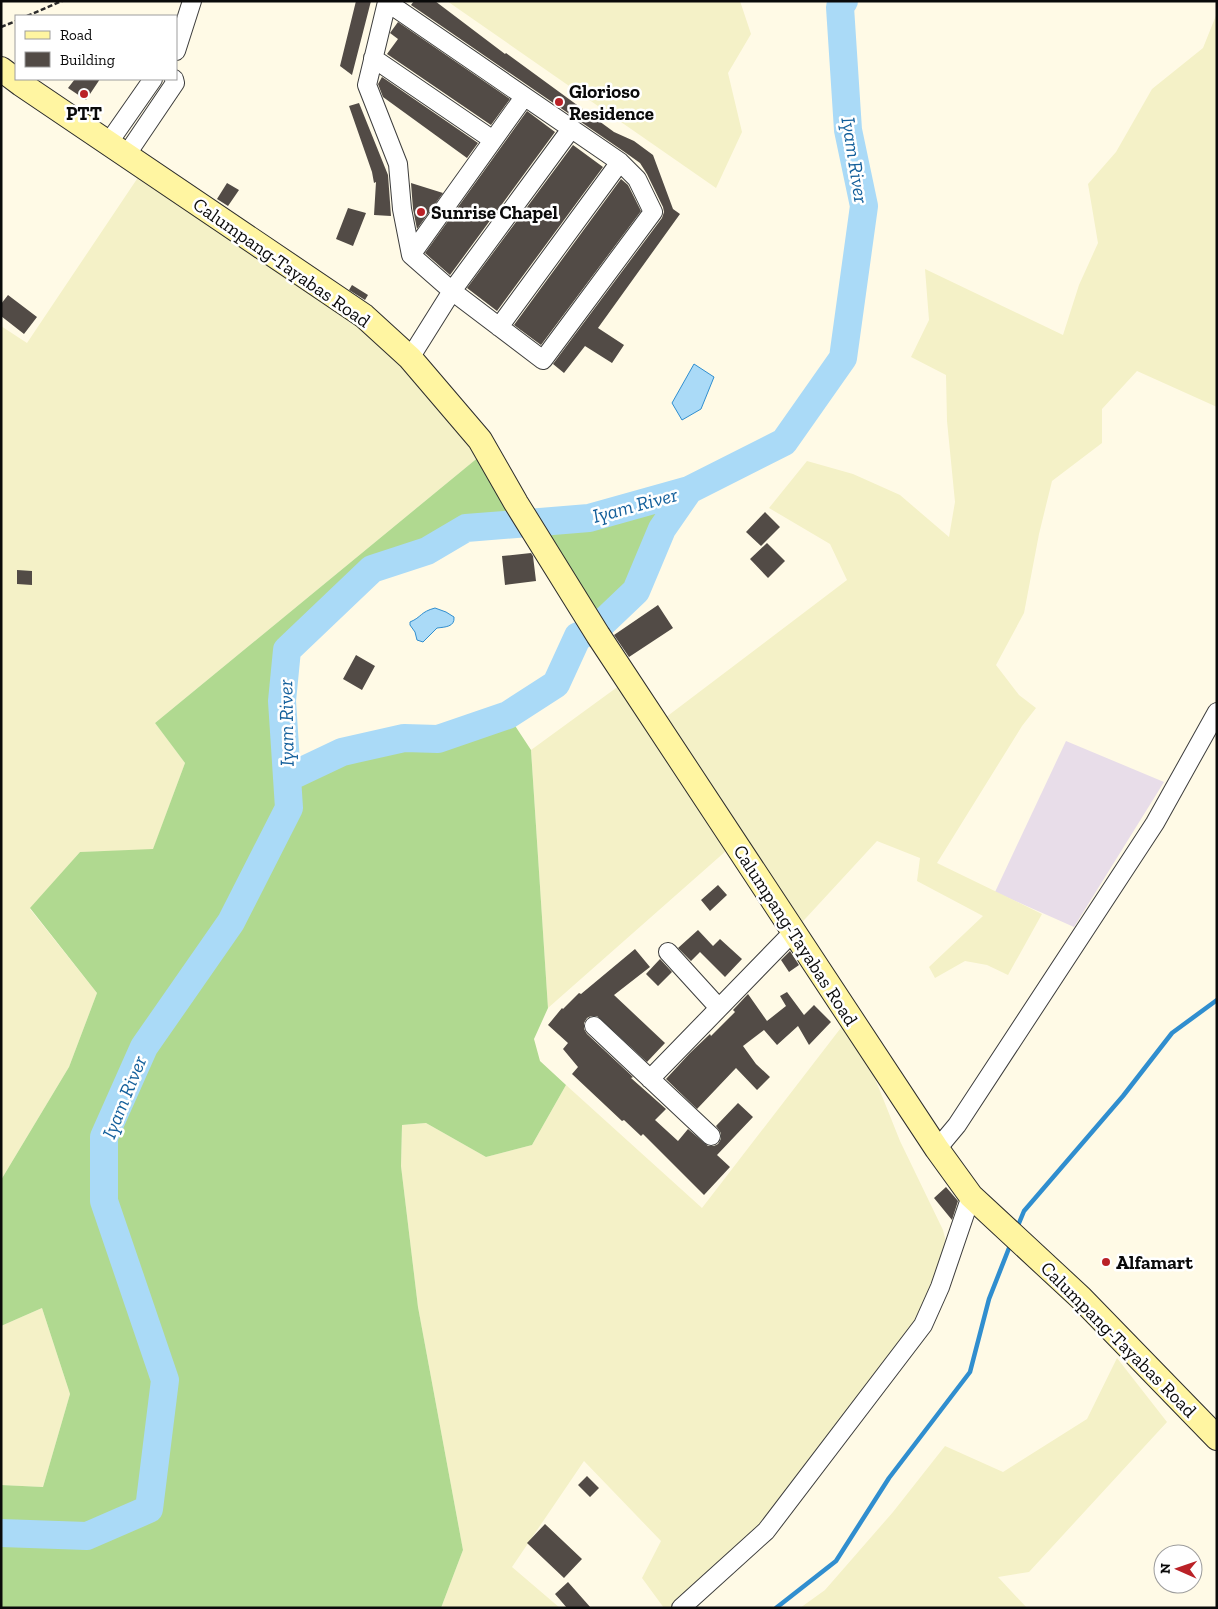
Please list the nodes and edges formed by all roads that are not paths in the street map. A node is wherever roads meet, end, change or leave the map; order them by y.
1 (192, 1) edge
2 (178, 45) edge
3 (373, 58) junction
4 (1, 69) edge
5 (15, 80) edge
6 (16, 80) edge
7 (152, 80) edge
8 (174, 80) edge
9 (524, 97) junction
10 (571, 129) junction
11 (493, 140) junction
12 (118, 148) junction
13 (620, 162) junction
14 (410, 255) junction
15 (452, 291) junction
16 (499, 327) junction
17 (410, 358) junction
18 (1217, 712) edge
19 (794, 931) junction
20 (668, 952) dead end
21 (719, 1008) junction
22 (594, 1026) dead end
23 (650, 1079) junction
24 (710, 1136) dead end
25 (937, 1150) junction
26 (971, 1196) junction
27 (1217, 1438) edge
28 (681, 1608) edge

1 - 2 street
3 - 9 street
3 - 11 street
3 - 14 street
4 - 5 main road, Calumpang-Tayabas Road
6 - 12 main road, Calumpang-Tayabas Road
7 - 12 street
8 - 12 street
9 - 10 street
9 - 11 street
10 - 13 street
10 - 15 street
11 - 14 street
12 - 17 main road, Calumpang-Tayabas Road
13 - 16 street
13 - 16 street
14 - 15 street
15 - 16 street
15 - 17 street
17 - 19 main road, Calumpang-Tayabas Road
18 - 25 street
19 - 21 street
19 - 25 main road, Calumpang-Tayabas Road
20 - 21 street
21 - 23 street
22 - 23 street
23 - 24 street
25 - 26 main road, Calumpang-Tayabas Road
26 - 27 main road, Calumpang-Tayabas Road
26 - 28 street

